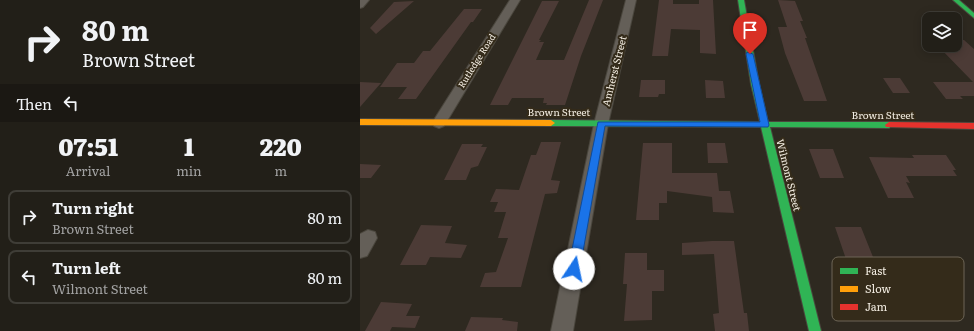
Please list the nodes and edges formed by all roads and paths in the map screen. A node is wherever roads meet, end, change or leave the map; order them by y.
1 (364, 0) edge
2 (515, 0) edge
3 (631, 0) edge
4 (741, 0) edge
5 (956, 0) edge
6 (360, 5) edge
7 (974, 16) edge
8 (360, 122) edge
9 (439, 123) junction
10 (601, 124) junction
11 (765, 125) junction
12 (974, 126) edge
13 (562, 331) edge
14 (815, 331) edge

1 - 6 street
2 - 9 street, Rutledge Road
3 - 10 street, Amherst Street
4 - 11 street, Wilmont Street
5 - 7 street
8 - 9 street, Brown Street
9 - 10 street, Brown Street
10 - 11 street, Brown Street
10 - 13 street, Amherst Street
11 - 12 street, Brown Street
11 - 14 street, Wilmont Street

